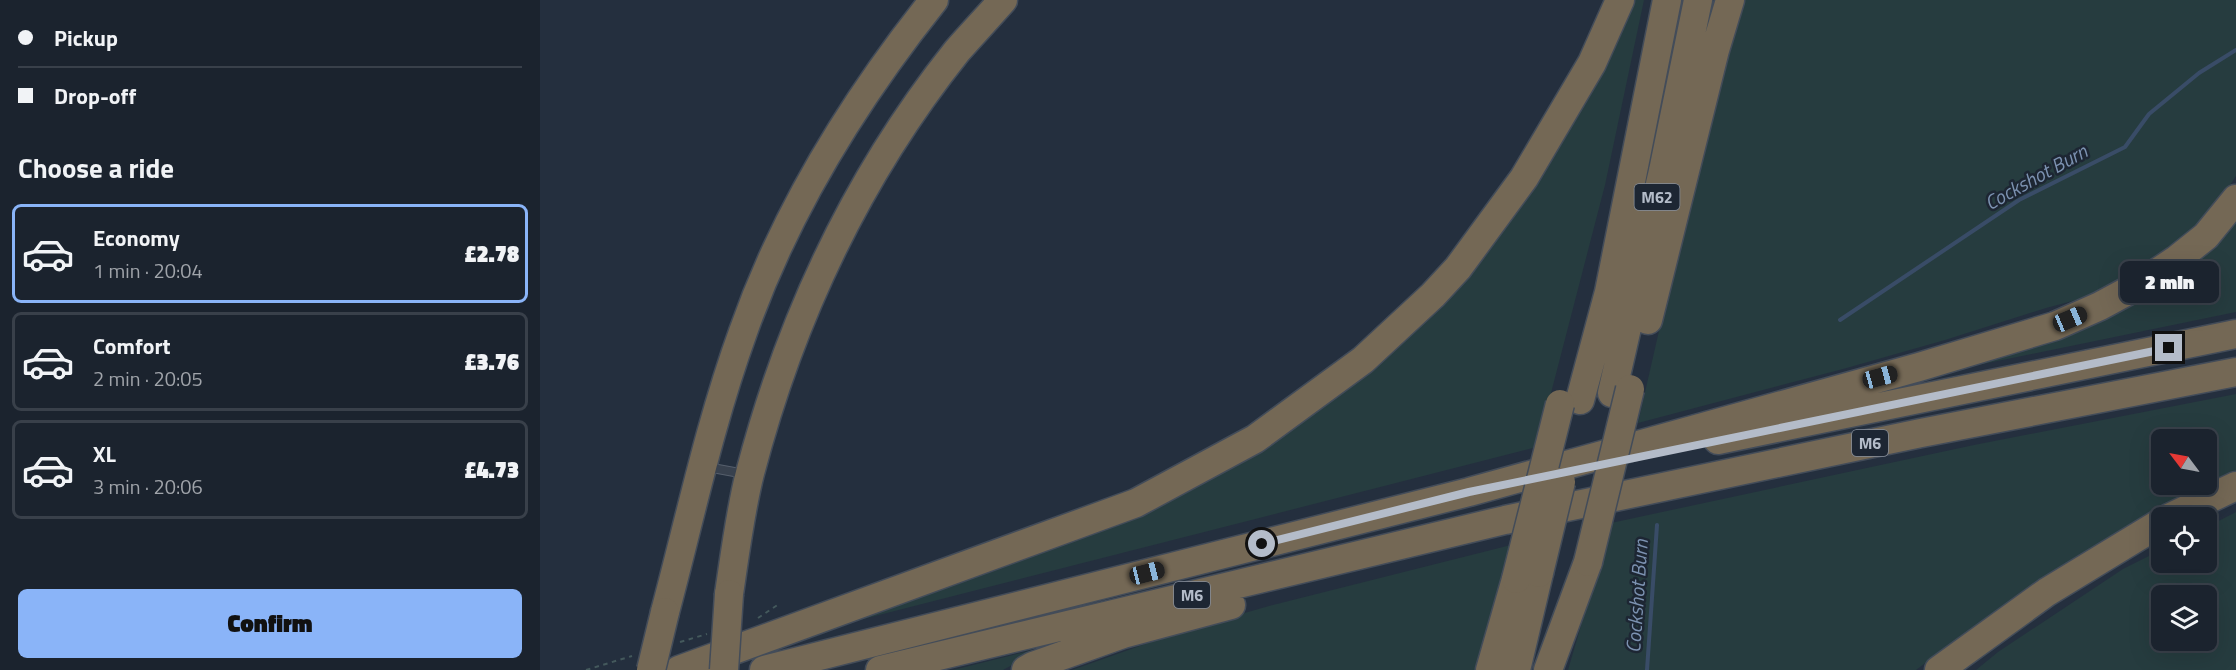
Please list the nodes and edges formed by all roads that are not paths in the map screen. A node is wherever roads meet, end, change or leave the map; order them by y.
1 (934, 0) edge
2 (1003, 0) edge
3 (1620, 0) edge
4 (1667, 0) edge
5 (1698, 0) edge
6 (1730, 0) edge
7 (2236, 199) edge
8 (2236, 334) edge
9 (2236, 372) edge
10 (1621, 391) junction
11 (703, 466) junction
12 (749, 475) junction
13 (2236, 486) edge
14 (1469, 492) junction
15 (2192, 507) edge
16 (1505, 520) junction
17 (2151, 529) edge
18 (1527, 576) junction
19 (679, 656) edge
20 (642, 663) edge
21 (724, 670) edge
22 (764, 670) edge
23 (880, 670) edge
24 (1026, 670) edge
25 (1490, 670) edge
26 (1516, 670) edge
27 (1547, 670) edge
28 (1939, 670) edge

1 - 11 highway
2 - 12 highway
3 - 19 highway
4 - 18 highway, M62, bridge
5 - 10 highway, M62
6 - 10 highway
7 - 14 highway
8 - 14 highway, M6
9 - 16 highway, M6
10 - 27 highway, M62
11 - 12 lane
11 - 20 highway, bridge
12 - 21 highway, bridge
13 - 15 highway
14 - 22 highway, M6
16 - 23 highway, M6
16 - 24 highway
17 - 28 highway
18 - 25 highway
18 - 26 highway

